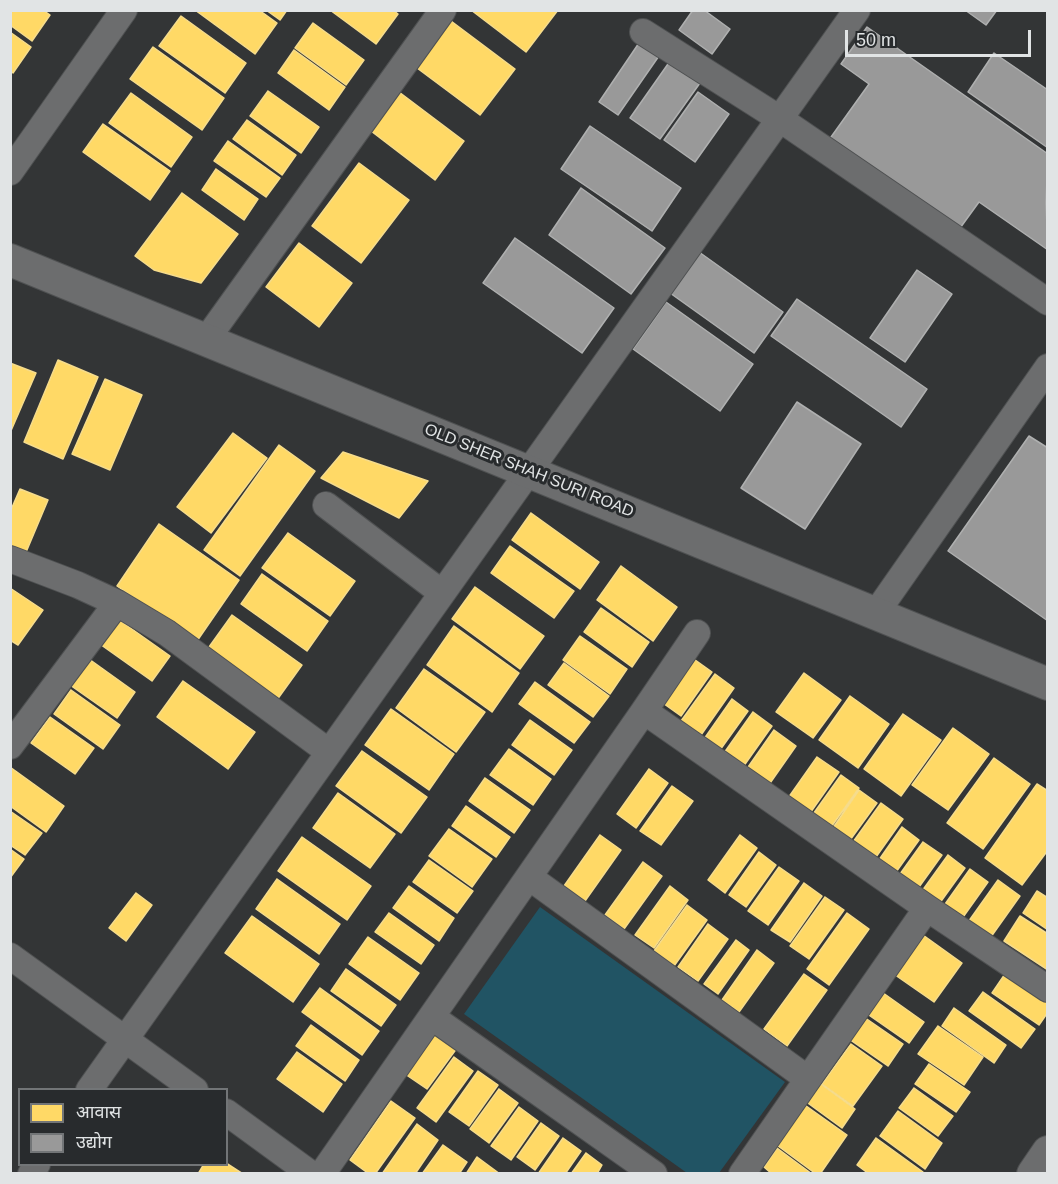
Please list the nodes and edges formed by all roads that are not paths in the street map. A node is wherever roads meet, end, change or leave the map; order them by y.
1 (124, 10) edge
2 (443, 10) edge
3 (857, 10) edge
4 (643, 32) dead end
5 (780, 119) junction
6 (10, 172) edge
7 (10, 260) edge
8 (1047, 302) edge
9 (206, 340) junction
10 (1047, 367) edge
11 (530, 471) junction
12 (326, 505) dead end
13 (10, 559) edge
14 (442, 593) junction
15 (117, 603) junction
16 (876, 613) junction
17 (697, 633) dead end
18 (1047, 684) edge
19 (644, 711) junction
20 (10, 746) edge
21 (329, 752) junction
22 (529, 877) junction
23 (927, 908) junction
24 (10, 956) edge
25 (1047, 989) edge
26 (432, 1017) junction
27 (124, 1038) junction
28 (808, 1079) junction
29 (90, 1088) edge
30 (194, 1088) edge
31 (228, 1113) edge
32 (1047, 1152) edge
33 (311, 1173) edge
34 (322, 1173) edge
35 (654, 1173) edge
36 (742, 1173) edge
37 (1033, 1173) edge

1 - 6 street
2 - 9 street
3 - 5 street
4 - 5 street
5 - 8 street
5 - 11 street
7 - 9 street, OLD SHER SHAH SURI ROAD
9 - 11 street, OLD SHER SHAH SURI ROAD
10 - 16 street
11 - 14 street
11 - 16 street, OLD SHER SHAH SURI ROAD
12 - 14 street
13 - 15 street
14 - 21 street
15 - 20 street
15 - 21 street
16 - 18 street, OLD SHER SHAH SURI ROAD
17 - 19 street
19 - 22 street
19 - 23 street
21 - 27 street
22 - 26 street
22 - 28 street
23 - 25 street
23 - 28 street
24 - 27 street
26 - 34 street
26 - 35 street
27 - 29 street
27 - 30 street
28 - 36 street
31 - 33 street
32 - 37 street

